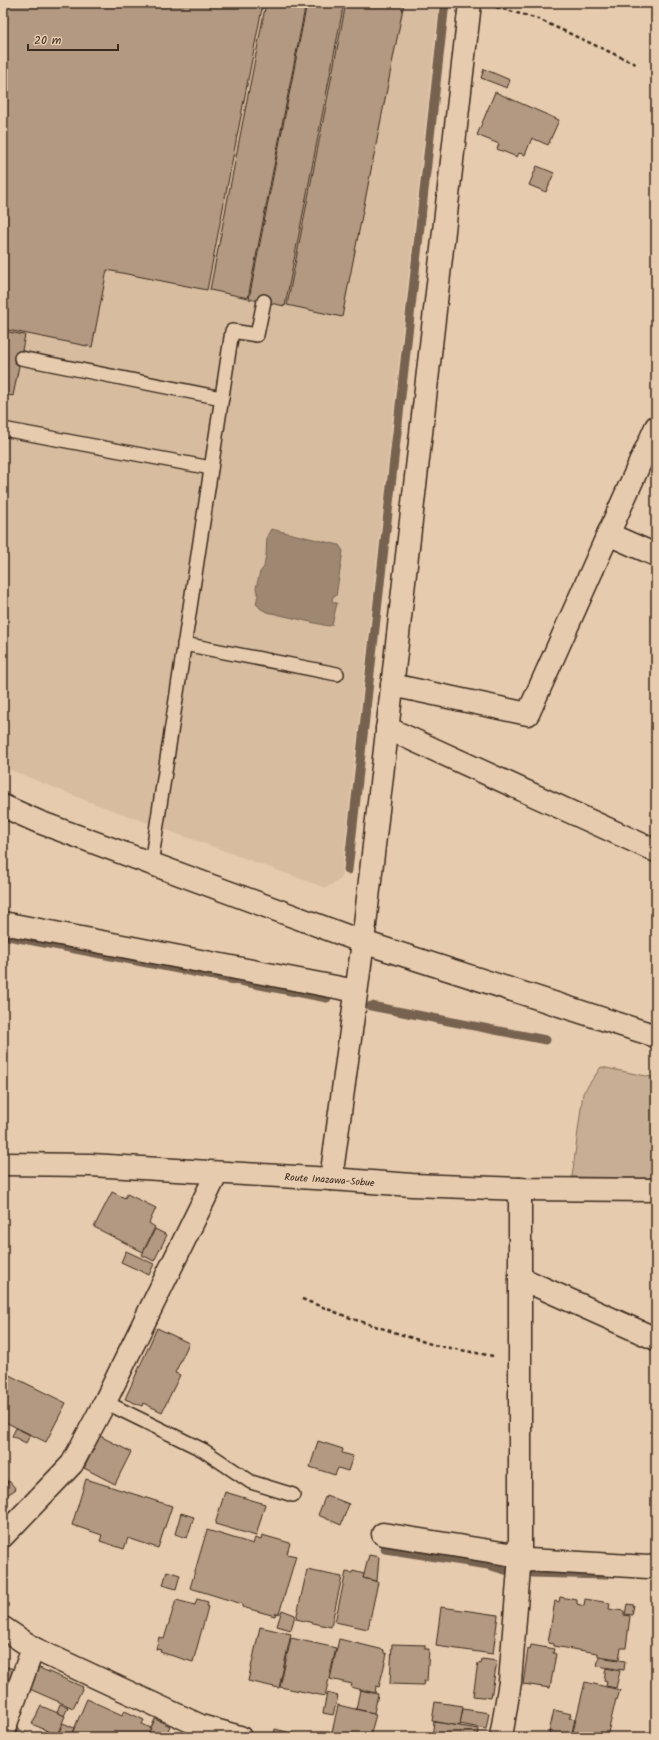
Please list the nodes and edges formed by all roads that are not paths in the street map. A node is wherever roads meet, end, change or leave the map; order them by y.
1 (479, 4) edge
2 (264, 301) dead end
3 (21, 358) dead end
4 (222, 398) junction
5 (656, 427) edge
6 (3, 429) edge
7 (211, 468) junction
8 (608, 534) junction
9 (656, 555) edge
10 (184, 644) junction
11 (337, 674) dead end
12 (392, 685) junction
13 (387, 728) junction
14 (3, 806) edge
15 (656, 851) edge
16 (151, 864) junction
17 (3, 924) edge
18 (363, 942) junction
19 (356, 991) junction
20 (656, 1036) edge
21 (3, 1164) edge
22 (217, 1173) junction
23 (331, 1179) junction
24 (520, 1189) junction
25 (656, 1190) edge
26 (520, 1278) junction
27 (656, 1338) edge
28 (105, 1402) junction
29 (293, 1495) dead end
30 (383, 1534) dead end
31 (3, 1536) edge
32 (520, 1556) junction
33 (656, 1566) edge
34 (3, 1628) edge
35 (33, 1648) junction
36 (3, 1732) edge
37 (240, 1737) edge
38 (501, 1737) edge

1 - 12 street
2 - 4 lane
3 - 4 lane
4 - 7 lane
5 - 8 street
6 - 7 lane
7 - 10 lane
8 - 9 street
8 - 12 street
10 - 11 lane
10 - 16 lane
12 - 13 street
13 - 15 street
13 - 18 street
14 - 16 street
16 - 18 street
17 - 19 street
18 - 19 street
18 - 20 street
19 - 23 street
21 - 22 street, Route Inazawa-Sobue
22 - 23 street, Route Inazawa-Sobue
22 - 28 street
23 - 24 street, Route Inazawa-Sobue
24 - 25 street, Route Inazawa-Sobue
24 - 26 street
26 - 27 street
26 - 32 street
28 - 29 lane
28 - 31 street
30 - 32 street
32 - 33 street
32 - 38 street
34 - 35 street
35 - 36 street
35 - 37 street

